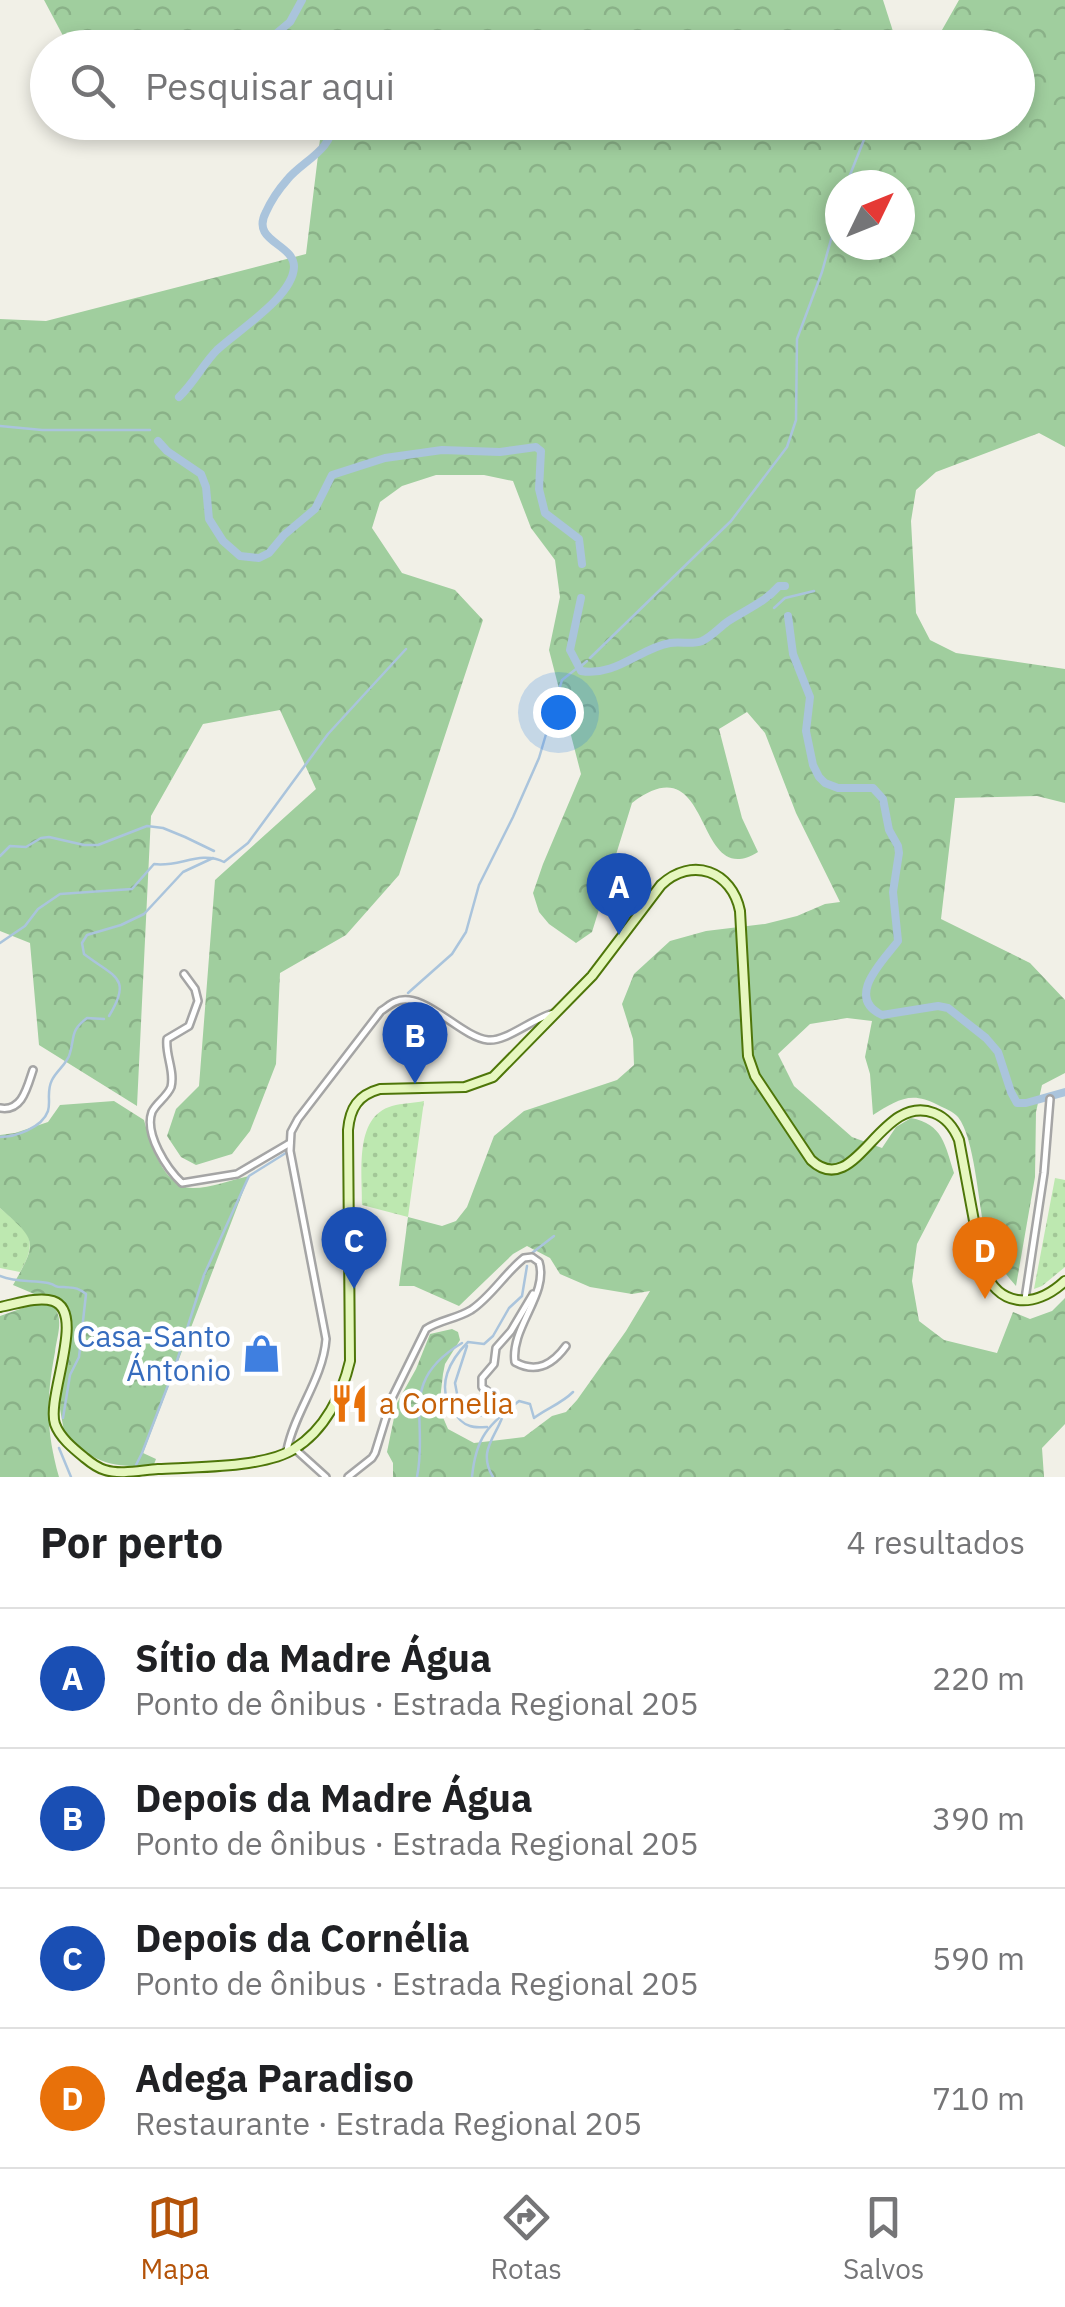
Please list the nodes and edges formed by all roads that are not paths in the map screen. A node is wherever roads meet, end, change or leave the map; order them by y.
1 (184, 974) dead end
2 (556, 1014) junction
3 (33, 1070) dead end
4 (1050, 1099) dead end
5 (0, 1108) edge
6 (290, 1143) junction
7 (1065, 1281) edge
8 (535, 1292) junction
9 (1024, 1301) junction
10 (0, 1306) edge
11 (566, 1346) dead end
12 (492, 1395) dead end
13 (290, 1452) junction
14 (326, 1477) edge
15 (348, 1477) edge

1 - 6 street
2 - 6 street
2 - 9 main road
2 - 13 main road
3 - 5 street
4 - 9 street
6 - 13 street
7 - 9 main road
8 - 11 street
8 - 12 street
8 - 15 street
10 - 13 main road
13 - 14 street

